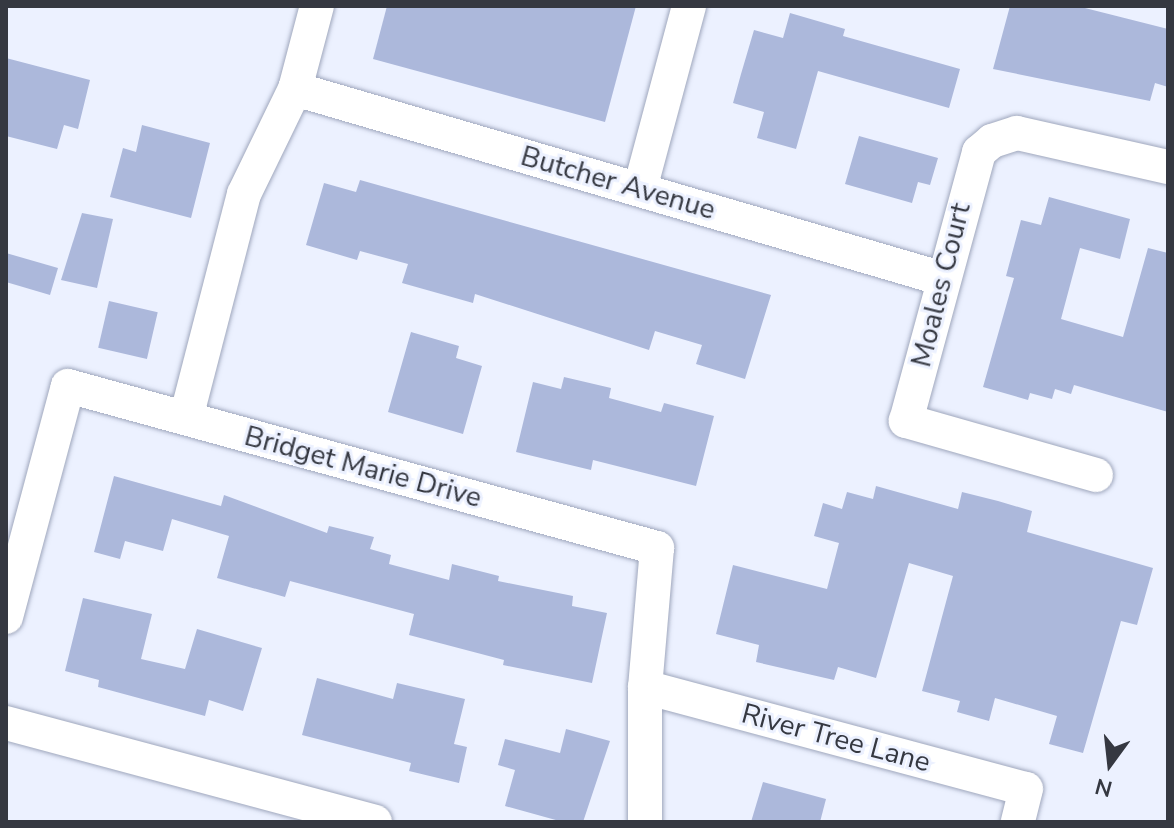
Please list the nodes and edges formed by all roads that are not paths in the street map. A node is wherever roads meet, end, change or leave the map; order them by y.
1 (317, 6) edge
2 (689, 6) edge
3 (295, 89) junction
4 (1168, 167) edge
5 (640, 189) junction
6 (940, 278) junction
7 (186, 418) junction
8 (1096, 475) dead end
9 (6, 617) edge
10 (645, 687) junction
11 (6, 723) edge
12 (311, 814) edge
13 (375, 822) edge
14 (645, 822) edge
15 (1018, 822) edge

1 - 3 street
2 - 5 street
3 - 5 street, Butcher Avenue
3 - 7 street
4 - 6 street, Moales Court
5 - 6 street, Butcher Avenue
6 - 8 street, Moales Court
7 - 9 street, Bridget Marie Drive
7 - 10 street, Bridget Marie Drive
10 - 14 street
10 - 15 street, River Tree Lane
11 - 12 street
12 - 13 street

